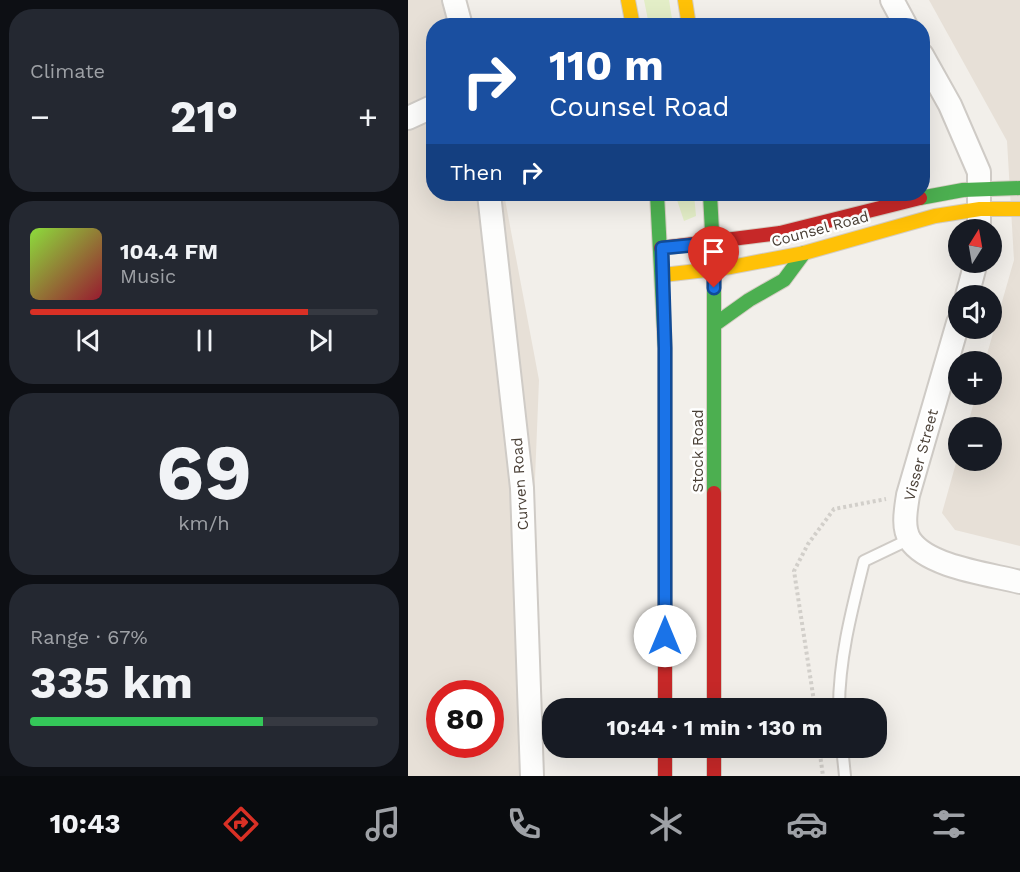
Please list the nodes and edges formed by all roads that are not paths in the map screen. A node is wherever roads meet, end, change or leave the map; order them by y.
1 (454, 0) edge
2 (628, 0) edge
3 (685, 0) edge
4 (892, 0) edge
5 (459, 18) edge
6 (631, 18) edge
7 (688, 18) edge
8 (902, 18) edge
9 (930, 69) edge
10 (426, 109) edge
11 (408, 117) edge
12 (1020, 188) edge
13 (490, 201) edge
14 (658, 201) edge
15 (711, 201) edge
16 (980, 209) edge
17 (1020, 209) edge
18 (714, 243) junction
19 (662, 248) junction
20 (804, 253) junction
21 (714, 269) junction
22 (663, 275) junction
23 (714, 325) junction
24 (954, 339) edge
25 (910, 539) junction
26 (1020, 582) edge
27 (665, 698) edge
28 (714, 698) edge
29 (840, 698) edge
30 (665, 758) edge
31 (714, 758) edge
32 (843, 758) edge
33 (532, 776) edge
34 (665, 776) edge
35 (714, 776) edge
36 (845, 776) edge

1 - 5 street
2 - 6 main road
3 - 7 main road
4 - 8 street
9 - 16 street
10 - 11 street
12 - 16 main road, Counsel Road
13 - 33 street, Curven Road
14 - 19 main road
15 - 18 main road, Stock Road
16 - 17 main road, Counsel Road
16 - 18 main road, Counsel Road
16 - 20 main road, Counsel Road
18 - 19 main road, Counsel Road
18 - 21 main road, Stock Road
19 - 22 main road
20 - 21 main road, Counsel Road
20 - 23 main road
21 - 22 main road, Counsel Road
21 - 23 main road, Stock Road
22 - 27 main road
23 - 28 main road, Stock Road
24 - 25 street, Visser Street
25 - 26 street
25 - 29 lane
30 - 34 main road
31 - 35 main road
32 - 36 lane

